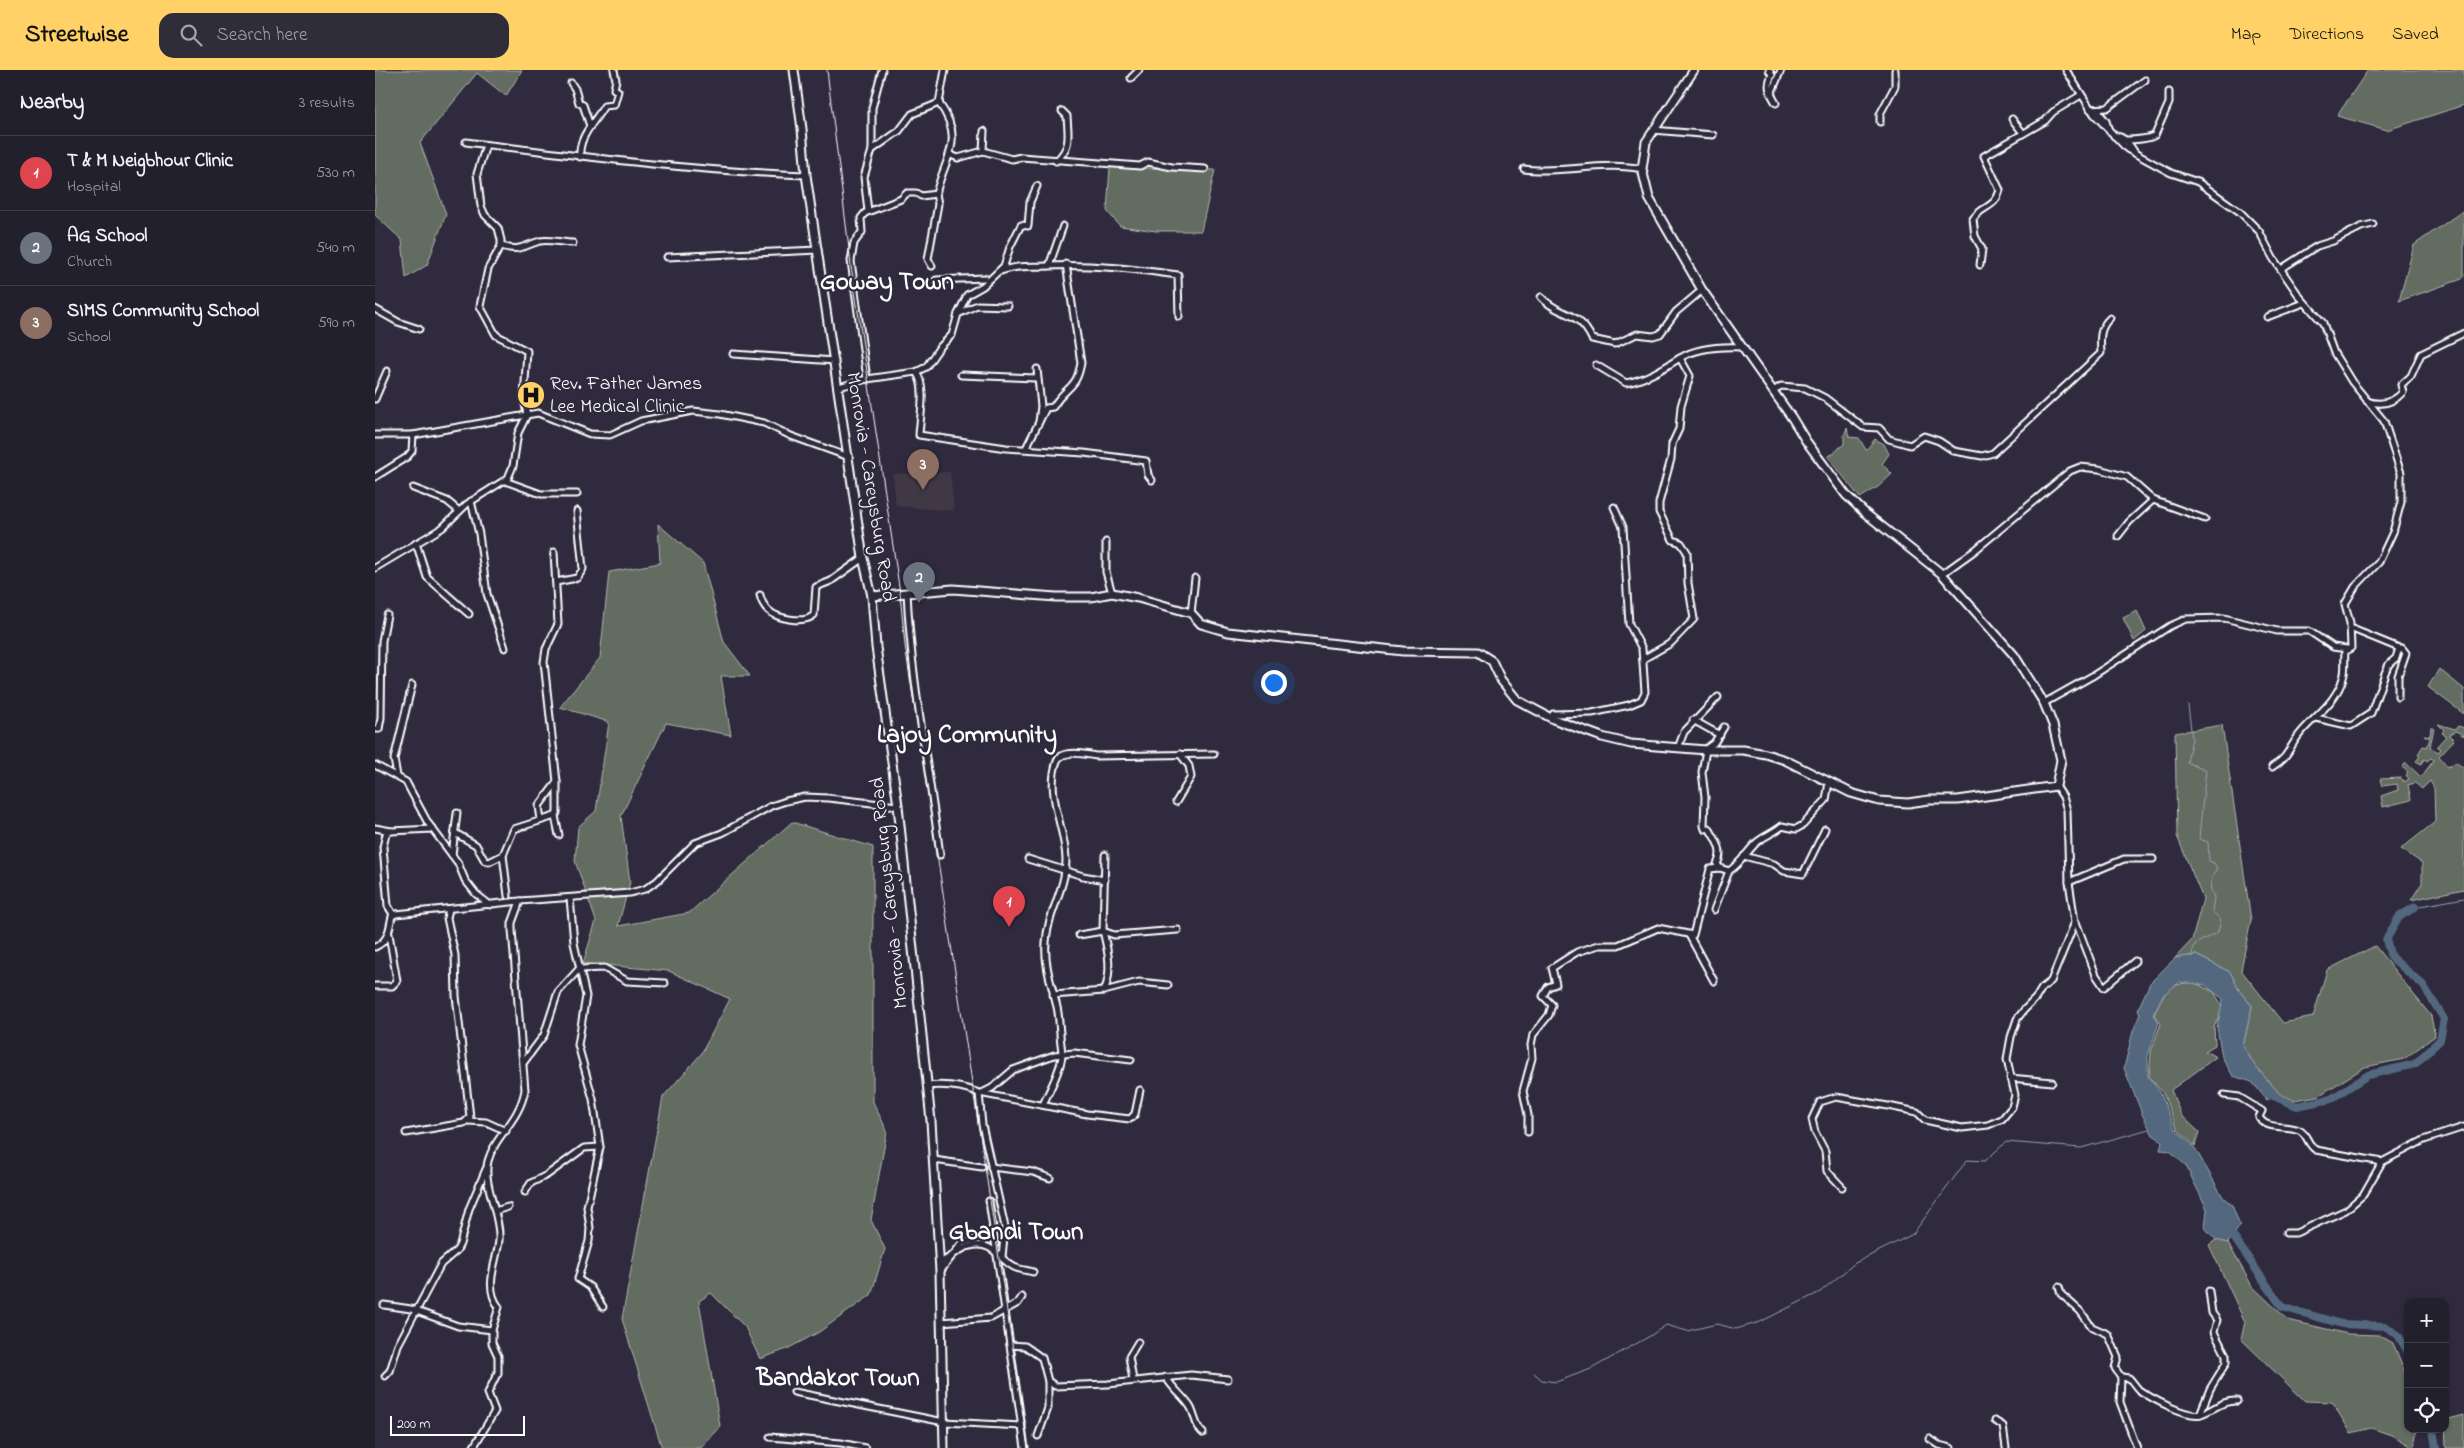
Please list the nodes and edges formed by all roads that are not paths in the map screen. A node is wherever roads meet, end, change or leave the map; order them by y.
1 (614, 70) edge
2 (794, 70) edge
3 (882, 70) edge
4 (945, 70) edge
5 (1139, 70) edge
6 (1694, 70) edge
7 (1769, 70) edge
8 (1781, 70) edge
9 (1895, 70) edge
10 (2066, 70) edge
11 (1131, 78) dead end
12 (2145, 80) dead end
13 (571, 83) dead end
14 (2169, 92) dead end
15 (1771, 94) junction
16 (2081, 95) junction
17 (939, 103) junction
18 (1776, 103) dead end
19 (2090, 109) junction
20 (2096, 110) junction
21 (1062, 111) dead end
22 (2012, 119) dead end
23 (1880, 122) dead end
24 (590, 126) junction
25 (1653, 130) junction
26 (984, 131) dead end
27 (2109, 131) junction
28 (2023, 133) junction
29 (1713, 135) dead end
30 (2114, 136) junction
31 (2127, 140) junction
32 (466, 142) dead end
33 (486, 145) junction
34 (872, 150) junction
35 (983, 151) junction
36 (951, 155) junction
37 (2137, 155) junction
38 (580, 157) junction
39 (1056, 161) junction
40 (1524, 168) dead end
41 (1642, 169) junction
42 (1205, 170) dead end
43 (806, 176) junction
44 (1037, 186) dead end
45 (935, 194) junction
46 (867, 211) junction
47 (2373, 224) dead end
48 (1063, 226) dead end
49 (573, 243) dead end
50 (501, 246) junction
51 (818, 250) junction
52 (667, 257) dead end
53 (1066, 264) junction
54 (1980, 265) dead end
55 (932, 266) dead end
56 (1049, 266) junction
57 (2281, 269) junction
58 (999, 272) junction
59 (985, 278) dead end
60 (936, 280) dead end
61 (1702, 290) junction
62 (1541, 297) dead end
63 (2304, 303) junction
64 (1008, 306) dead end
65 (375, 309) edge
66 (957, 314) junction
67 (1179, 317) dead end
68 (2267, 317) dead end
69 (2110, 318) dead end
70 (419, 329) dead end
71 (2464, 333) edge
72 (1742, 347) junction
73 (733, 354) dead end
74 (1680, 358) junction
75 (835, 361) junction
76 (1596, 365) dead end
77 (1037, 369) dead end
78 (387, 371) dead end
79 (916, 372) junction
80 (961, 375) dead end
81 (1036, 378) junction
82 (867, 379) junction
83 (839, 387) junction
84 (1773, 391) junction
85 (375, 399) edge
86 (2365, 399) junction
87 (527, 414) junction
88 (1039, 422) junction
89 (375, 435) edge
90 (413, 435) junction
91 (1026, 448) junction
92 (849, 457) junction
93 (375, 476) edge
94 (1152, 480) dead end
95 (505, 481) junction
96 (413, 488) dead end
97 (577, 494) dead end
98 (471, 500) junction
99 (2153, 500) junction
100 (1615, 507) dead end
101 (459, 511) junction
102 (577, 511) dead end
103 (2205, 518) dead end
104 (2118, 536) dead end
105 (1106, 542) dead end
106 (415, 543) junction
107 (554, 552) dead end
108 (863, 558) junction
109 (375, 568) edge
110 (1942, 574) junction
111 (1195, 578) dead end
112 (556, 582) junction
113 (907, 592) junction
114 (1112, 593) junction
115 (760, 595) dead end
116 (872, 596) junction
117 (1191, 613) junction
118 (387, 614) dead end
119 (469, 614) dead end
120 (2350, 628) junction
121 (505, 648) dead end
122 (2351, 648) junction
123 (2399, 648) junction
124 (1643, 658) junction
125 (412, 685) dead end
126 (1718, 697) dead end
127 (2397, 697) dead end
128 (2044, 703) junction
129 (2316, 718) junction
130 (1553, 720) junction
131 (1693, 720) junction
132 (1724, 727) dead end
133 (375, 729) edge
134 (1720, 735) junction
135 (1678, 748) junction
136 (1704, 750) junction
137 (1180, 754) junction
138 (1214, 754) dead end
139 (375, 765) edge
140 (2272, 767) dead end
141 (397, 776) junction
142 (557, 782) junction
143 (1829, 782) junction
144 (2056, 786) junction
145 (1176, 802) dead end
146 (898, 806) junction
147 (457, 813) dead end
148 (555, 816) junction
149 (541, 820) junction
150 (375, 828) edge
151 (433, 829) junction
152 (1825, 829) dead end
153 (391, 832) junction
154 (455, 833) junction
155 (559, 835) dead end
156 (452, 855) junction
157 (503, 855) junction
158 (940, 855) dead end
159 (1105, 855) dead end
160 (1744, 856) junction
161 (1028, 859) dead end
162 (2153, 859) dead end
163 (1720, 868) junction
164 (1066, 870) junction
165 (1729, 871) junction
166 (1105, 880) junction
167 (2069, 882) junction
168 (508, 896) dead end
169 (570, 898) junction
170 (520, 900) junction
171 (489, 905) junction
172 (449, 909) junction
173 (1714, 910) dead end
174 (393, 914) junction
175 (2075, 922) junction
176 (1178, 930) dead end
177 (1103, 931) junction
178 (389, 934) junction
179 (1079, 935) dead end
180 (1689, 935) junction
181 (375, 947) edge
182 (2135, 961) dead end
183 (579, 969) junction
184 (1713, 981) dead end
185 (665, 983) dead end
186 (1168, 985) dead end
187 (375, 986) edge
188 (1104, 992) junction
189 (1053, 996) junction
190 (1062, 1054) junction
191 (525, 1055) junction
192 (1131, 1060) dead end
193 (2010, 1078) junction
194 (2052, 1082) dead end
195 (927, 1086) junction
196 (1140, 1090) dead end
197 (979, 1093) junction
198 (2224, 1095) dead end
199 (1043, 1106) junction
200 (468, 1121) junction
201 (2464, 1127) edge
202 (506, 1131) junction
203 (1528, 1132) dead end
204 (405, 1133) dead end
205 (600, 1147) junction
206 (934, 1160) junction
207 (2382, 1162) junction
208 (487, 1167) junction
209 (983, 1167) dead end
210 (991, 1167) junction
211 (1050, 1178) dead end
212 (1842, 1188) dead end
213 (525, 1192) dead end
214 (989, 1201) dead end
215 (508, 1207) dead end
216 (495, 1211) junction
217 (993, 1229) junction
218 (2287, 1233) dead end
219 (996, 1252) junction
220 (951, 1258) junction
221 (1002, 1258) junction
222 (939, 1263) junction
223 (940, 1272) junction
224 (1033, 1272) dead end
225 (2059, 1287) dead end
226 (2209, 1291) dead end
227 (1022, 1297) dead end
228 (385, 1305) dead end
229 (603, 1307) dead end
230 (1005, 1311) junction
231 (415, 1312) junction
232 (941, 1322) junction
233 (492, 1330) junction
234 (1137, 1342) dead end
235 (1010, 1345) junction
236 (385, 1376) dead end
237 (1166, 1377) junction
238 (2121, 1377) junction
239 (1228, 1379) dead end
240 (1133, 1380) junction
241 (1047, 1381) junction
242 (794, 1392) dead end
243 (2237, 1401) dead end
244 (2200, 1414) junction
245 (1995, 1420) dead end
246 (944, 1422) junction
247 (1022, 1426) junction
248 (1203, 1433) dead end
249 (1038, 1436) dead end
250 (770, 1437) dead end
251 (1930, 1439) dead end
252 (473, 1448) edge
253 (865, 1448) edge
254 (944, 1448) edge
255 (1025, 1448) edge
256 (1951, 1448) edge
257 (2006, 1448) edge
258 (2137, 1448) edge

1 - 24 street
2 - 43 main road, Monrovia - Careysburg Road
3 - 34 street
4 - 17 street
5 - 11 street
6 - 25 main road
7 - 15 street
8 - 15 street
9 - 23 street
10 - 16 street
12 - 20 street
13 - 24 street
14 - 31 street
15 - 18 street
16 - 19 street
16 - 28 street
17 - 34 street
17 - 36 street
19 - 20 street
19 - 27 street
20 - 27 street
21 - 39 street
22 - 28 street
24 - 38 street
25 - 29 street
25 - 41 main road
26 - 35 street
27 - 30 street
28 - 54 street
30 - 31 street
30 - 37 street
31 - 37 street
32 - 33 street
33 - 38 street
33 - 50 street
34 - 46 street
35 - 36 street
35 - 39 street
36 - 45 street
37 - 57 street
38 - 43 street
39 - 42 street
40 - 41 street
41 - 61 main road
43 - 51 main road, Monrovia - Careysburg Road
44 - 58 street
45 - 46 street
45 - 55 street
46 - 82 street
47 - 57 street
48 - 56 street
49 - 50 street
50 - 87 street
51 - 52 street
51 - 75 main road, Monrovia - Careysburg Road
53 - 56 street
53 - 67 street
53 - 88 street
56 - 58 street
57 - 63 street
58 - 66 street
59 - 60 street
61 - 62 street
61 - 72 main road
63 - 68 street
63 - 86 street
64 - 66 street
65 - 70 street
66 - 79 street
69 - 84 street
71 - 86 street
72 - 74 street
72 - 84 main road
73 - 75 street
74 - 76 street
74 - 124 street
75 - 83 main road, Monrovia - Careysburg Road
77 - 81 street
78 - 85 street
79 - 82 street
79 - 91 street
80 - 81 street
81 - 88 street
82 - 83 street
83 - 92 main road, Monrovia - Careysburg Road
84 - 110 main road
86 - 120 street
87 - 90 street
87 - 92 street
87 - 95 street
88 - 91 street
89 - 90 street
90 - 93 street
91 - 94 street
92 - 108 main road, Monrovia - Careysburg Road
95 - 97 street
95 - 98 street
96 - 101 street
98 - 101 street
98 - 121 street
99 - 103 street
99 - 104 street
99 - 110 street
100 - 124 street
101 - 106 street
102 - 112 street
105 - 114 street
106 - 109 street
106 - 119 street
107 - 112 street
108 - 115 street
108 - 116 main road, Monrovia - Careysburg Road
110 - 128 main road
111 - 117 street
112 - 142 street
113 - 114 main road
113 - 116 main road
113 - 158 street
114 - 117 main road
116 - 146 main road, Monrovia - Careysburg Road
117 - 130 main road
118 - 133 street
120 - 122 street
120 - 123 street
122 - 128 street
122 - 129 street
123 - 127 street
123 - 129 street
124 - 130 street
125 - 141 street
126 - 131 street
128 - 144 main road
129 - 140 street
130 - 135 main road
131 - 134 street
131 - 135 street
132 - 134 street
134 - 136 street
135 - 136 main road
136 - 143 main road
136 - 163 street
137 - 138 street
137 - 145 street
137 - 164 street
139 - 141 street
141 - 151 street
142 - 148 street
142 - 149 street
143 - 144 main road
143 - 160 street
144 - 167 street
146 - 169 street
146 - 195 main road, Monrovia - Careysburg Road
147 - 154 street
148 - 149 street
148 - 155 street
149 - 157 street
150 - 153 street
151 - 153 street
151 - 156 street
152 - 160 street
153 - 174 street
154 - 156 street
154 - 157 street
156 - 171 street
157 - 168 street
159 - 166 street
160 - 165 street
161 - 164 street
162 - 167 street
163 - 165 street
163 - 180 street
164 - 166 street
164 - 189 street
165 - 173 street
166 - 177 street
167 - 175 street
169 - 170 street
169 - 183 street
170 - 171 street
170 - 191 street
171 - 172 street
172 - 174 street
172 - 200 street
174 - 178 street
175 - 182 street
175 - 193 street
176 - 177 street
177 - 179 street
177 - 188 street
178 - 181 street
178 - 187 street
180 - 184 street
180 - 203 street
183 - 185 street
183 - 191 street
183 - 205 street
186 - 188 street
188 - 189 street
189 - 190 street
190 - 192 street
190 - 197 street
190 - 199 street
191 - 202 street
193 - 194 street
193 - 212 street
195 - 197 street
195 - 206 main road, Monrovia - Careysburg Road
196 - 199 street
197 - 199 street
197 - 210 street
198 - 207 street
200 - 202 street
200 - 204 street
201 - 207 street
202 - 208 street
205 - 213 street
205 - 229 street
206 - 209 street
206 - 222 main road, Monrovia - Careysburg Road
207 - 218 street
208 - 216 street
208 - 231 street
210 - 211 street
210 - 221 street
214 - 217 street
215 - 216 street
216 - 233 street
217 - 219 street
217 - 220 street
219 - 220 street
219 - 221 street
219 - 230 street
220 - 222 street
220 - 223 street
221 - 224 street
222 - 223 main road, Monrovia - Careysburg Road
223 - 232 main road, Monrovia - Careysburg Road
225 - 238 street
226 - 244 street
227 - 230 street
228 - 231 street
230 - 232 street
230 - 235 street
231 - 233 street
231 - 236 street
232 - 246 main road, Monrovia - Careysburg Road
233 - 252 street
234 - 240 street
235 - 241 street
235 - 247 street
237 - 239 street
237 - 240 street
237 - 248 street
238 - 244 street
238 - 258 street
240 - 241 street
241 - 249 street
242 - 246 street
243 - 244 street
245 - 257 street
246 - 247 street
246 - 254 main road, Monrovia - Careysburg Road
247 - 255 street
250 - 253 street
251 - 256 street

